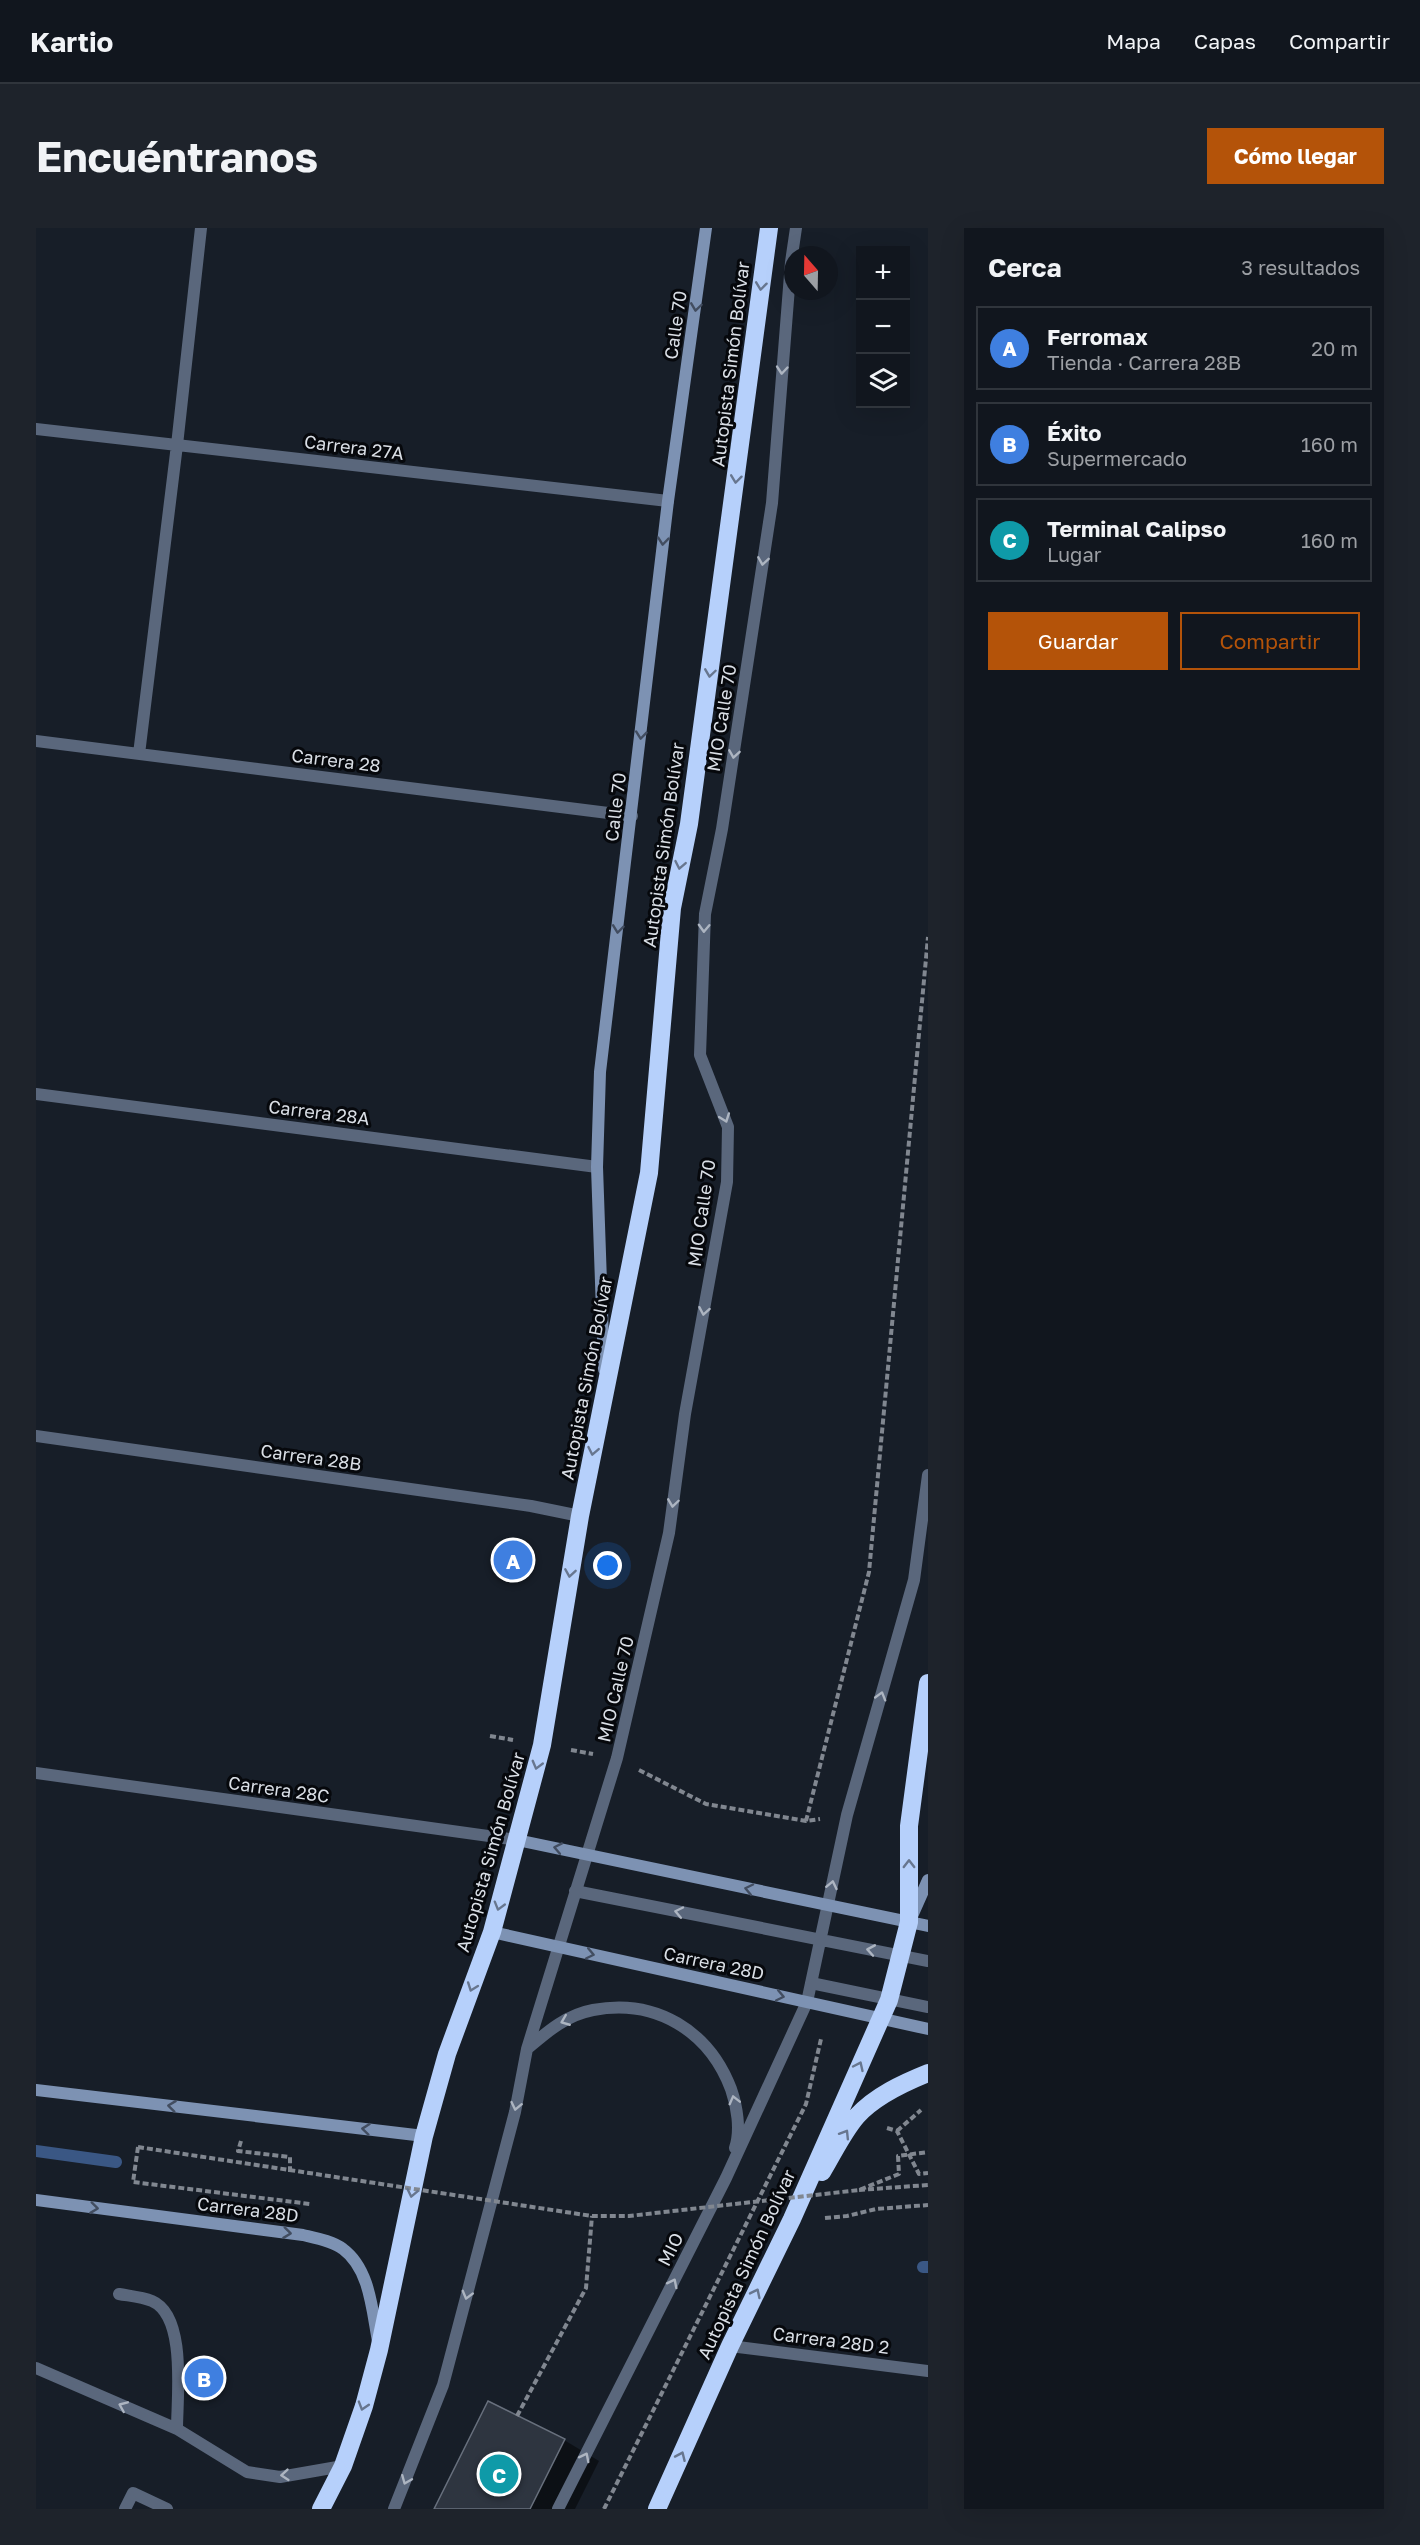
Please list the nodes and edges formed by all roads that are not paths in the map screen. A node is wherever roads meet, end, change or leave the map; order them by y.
1 (201, 228) edge
2 (706, 228) edge
3 (769, 228) edge
4 (796, 228) edge
5 (36, 429) edge
6 (177, 445) junction
7 (668, 501) junction
8 (36, 741) edge
9 (139, 754) junction
10 (632, 816) junction
11 (36, 1094) edge
12 (597, 1167) junction
13 (604, 1393) junction
14 (36, 1436) edge
15 (928, 1475) edge
16 (580, 1516) junction
17 (928, 1683) edge
18 (36, 1773) edge
19 (517, 1840) junction
20 (587, 1854) junction
21 (928, 1880) edge
22 (575, 1891) junction
23 (827, 1905) junction
24 (909, 1922) junction
25 (928, 1926) edge
26 (492, 1932) junction
27 (820, 1941) junction
28 (557, 1947) junction
29 (900, 1955) junction
30 (928, 1961) edge
31 (811, 1983) junction
32 (890, 2000) junction
33 (807, 2002) junction
34 (928, 2007) edge
35 (882, 2019) junction
36 (928, 2029) edge
37 (527, 2049) junction
38 (928, 2073) edge
39 (36, 2090) edge
40 (424, 2136) junction
41 (726, 2178) junction
42 (36, 2200) edge
43 (792, 2219) junction
44 (119, 2294) dead end
45 (730, 2346) junction
46 (379, 2350) junction
47 (36, 2368) edge
48 (928, 2371) edge
49 (177, 2429) junction
50 (343, 2466) junction
51 (125, 2509) edge
52 (167, 2509) edge
53 (321, 2509) edge
54 (394, 2509) edge
55 (558, 2509) edge
56 (657, 2509) edge

1 - 6 street
2 -> 7 street, Calle 70
3 -> 13 highway, Autopista Simón Bolívar
4 -> 20 street, MIO Calle 70
5 - 6 street, Carrera 27A
6 - 7 street, Carrera 27A
6 - 9 street
7 -> 10 street, Calle 70
8 - 9 street, Carrera 28
9 - 10 street, Carrera 28
10 -> 12 street, Calle 70
11 - 12 street, Carrera 28A
12 - 13 street, Calle 70
13 -> 16 highway, Autopista Simón Bolívar
14 - 16 street, Carrera 28B
23 -> 15 street
16 -> 19 highway, Autopista Simón Bolívar
24 -> 17 highway, Autopista Simón Bolívar
18 - 19 street, Carrera 28C
20 -> 19 street
19 -> 26 highway, Autopista Simón Bolívar
20 - 22 street, MIO Calle 70
23 -> 20 street
21 - 24 street
27 -> 22 street
22 - 28 street, MIO Calle 70
23 - 24 street
23 - 27 street
24 - 25 street
24 - 29 highway, Autopista Simón Bolívar
26 - 28 street, Carrera 28D
26 -> 40 highway, Autopista Simón Bolívar
29 -> 27 street
27 - 31 street
28 -> 33 street, Carrera 28D
28 - 37 street, MIO Calle 70
29 - 30 street
29 - 32 highway, Autopista Simón Bolívar
31 - 32 street
31 - 33 street, MIO
32 - 34 street
32 - 35 highway, Autopista Simón Bolívar
33 - 35 street, Carrera 28D
33 - 41 street, MIO
35 - 36 street, Carrera 28D
43 -> 35 highway, Autopista Simón Bolívar
41 -> 37 street
37 -> 54 street
43 -> 38 highway
40 -> 39 street
40 -> 46 highway, Autopista Simón Bolívar
55 -> 41 street, MIO
42 -> 46 street, Carrera 28D
45 -> 43 highway, Autopista Simón Bolívar
44 - 49 street
45 - 48 street, Carrera 28D 2
56 -> 45 highway, Autopista Simón Bolívar
46 -> 50 highway, Autopista Simón Bolívar
49 -> 47 street
50 -> 49 street
50 - 53 highway, Autopista Simón Bolívar
51 - 52 street

